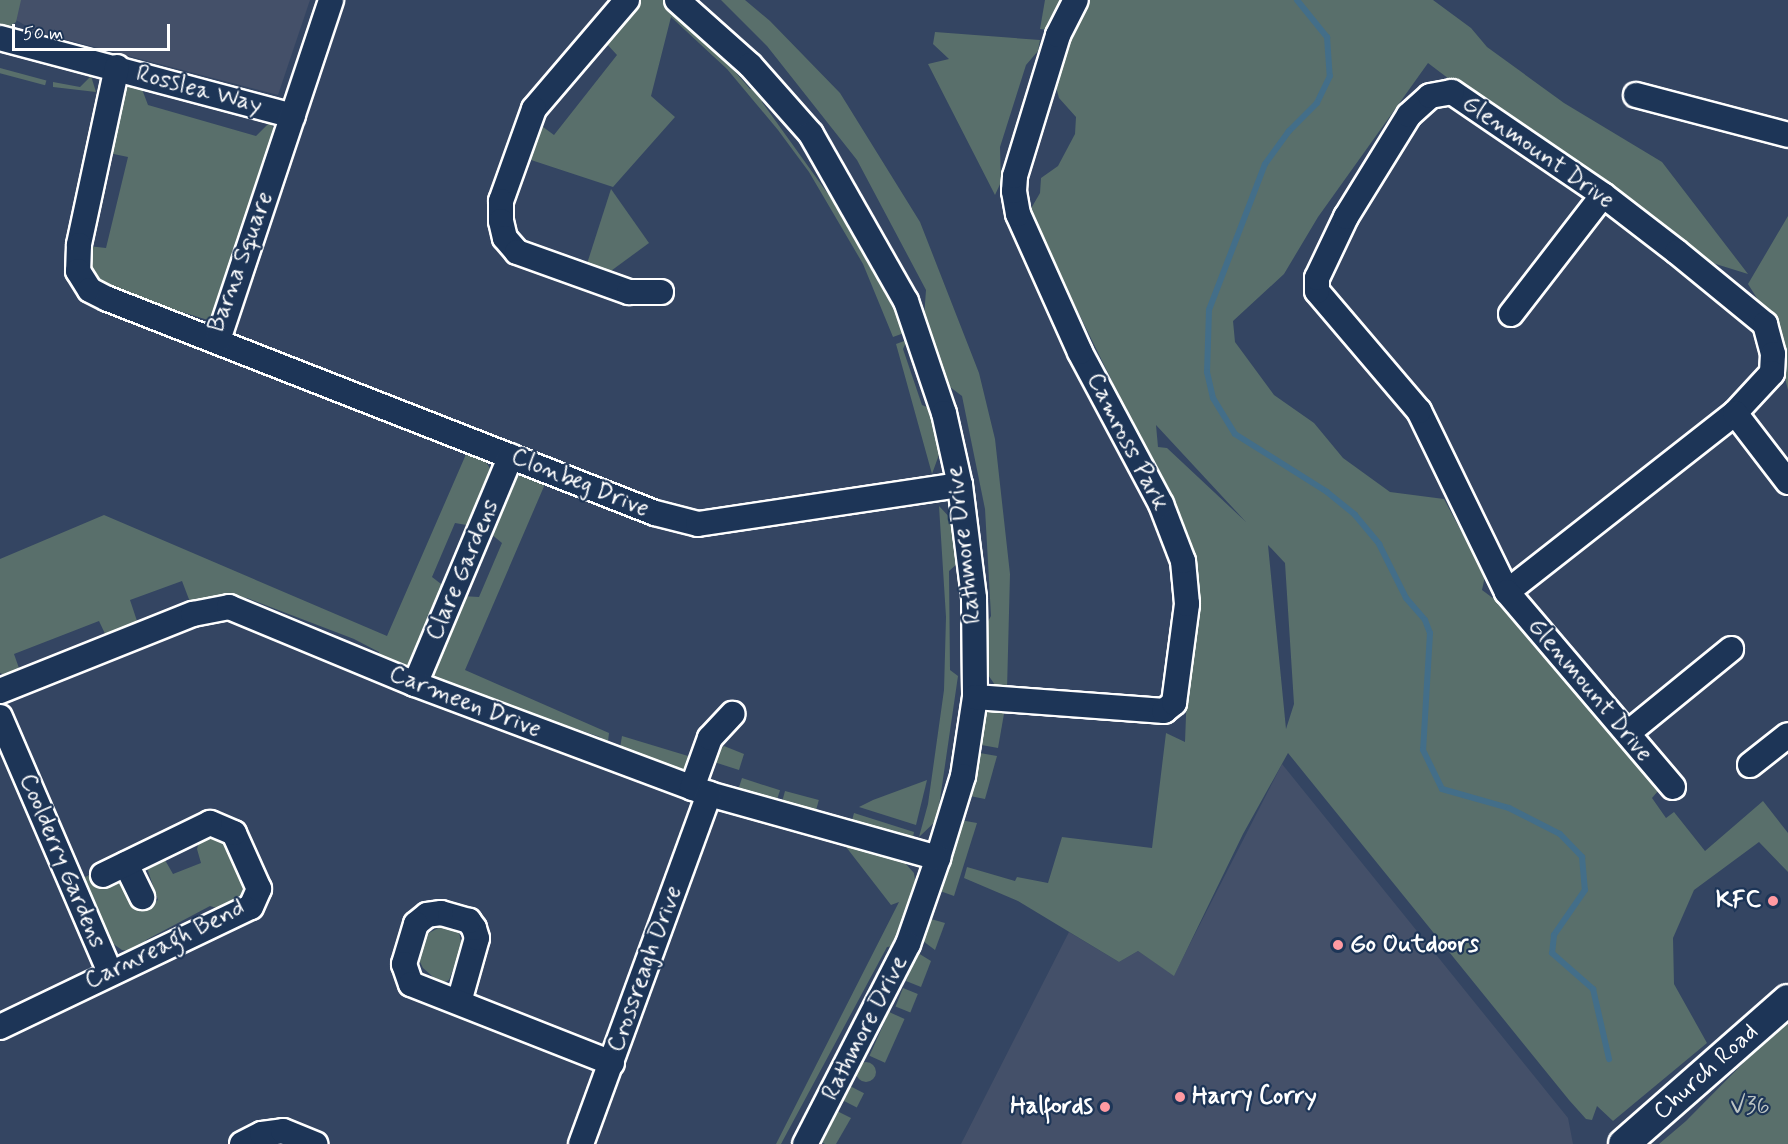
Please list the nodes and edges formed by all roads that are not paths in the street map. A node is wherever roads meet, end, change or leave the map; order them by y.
1 (331, 0) edge
2 (627, 0) edge
3 (677, 0) edge
4 (1076, 0) edge
5 (0, 38) edge
6 (117, 68) junction
7 (1636, 95) dead end
8 (293, 116) junction
9 (1788, 135) edge
10 (1603, 195) junction
11 (661, 292) dead end
12 (1511, 314) dead end
13 (218, 340) junction
14 (1735, 413) junction
15 (511, 456) junction
16 (1788, 482) edge
17 (960, 485) junction
18 (1507, 592) junction
19 (1731, 649) dead end
20 (415, 684) junction
21 (0, 691) edge
22 (975, 697) junction
23 (732, 714) dead end
24 (0, 717) edge
25 (1628, 734) junction
26 (1788, 735) edge
27 (1750, 765) dead end
28 (1673, 787) dead end
29 (700, 791) junction
30 (938, 858) junction
31 (126, 864) junction
32 (103, 875) dead end
33 (142, 897) dead end
34 (110, 972) junction
35 (1788, 1000) edge
36 (459, 1002) dead end
37 (0, 1027) edge
38 (612, 1063) junction
39 (242, 1144) edge
40 (315, 1144) edge
41 (581, 1144) edge
42 (805, 1144) edge
43 (1624, 1144) edge

1 - 8 street, Barna Square
2 - 11 street
3 - 17 street, Rathmore Drive
4 - 22 street, Camross Park
5 - 6 street, Rosslea Way
6 - 8 street, Rosslea Way
6 - 13 street, Barna Square
7 - 9 street
8 - 13 street, Barna Square
10 - 12 street
10 - 14 street, Glenmount Drive
10 - 18 street, Glenmount Drive
13 - 15 street, Clonbeg Drive
14 - 16 street
14 - 18 street, Glenmount Drive
15 - 17 street, Clonbeg Drive
15 - 20 street, Clare Gardens
17 - 22 street, Rathmore Drive
18 - 25 street, Glenmount Drive
19 - 25 street
20 - 21 street, Carmeen Drive
20 - 29 street, Carmeen Drive
22 - 30 street, Rathmore Drive
23 - 29 street, Crossreagh Drive
24 - 34 street, Coolderry Gardens
25 - 28 street, Glenmount Drive
26 - 27 street
29 - 30 street, Carmeen Drive
29 - 38 street, Crossreagh Drive
30 - 42 street, Rathmore Drive
31 - 32 street, Carnreagh Bend
31 - 33 street
31 - 34 street, Carnreagh Bend
34 - 37 street, Carnreagh Bend
35 - 43 street, Church Road
36 - 38 street
38 - 41 street, Crossreagh Drive
39 - 40 street

